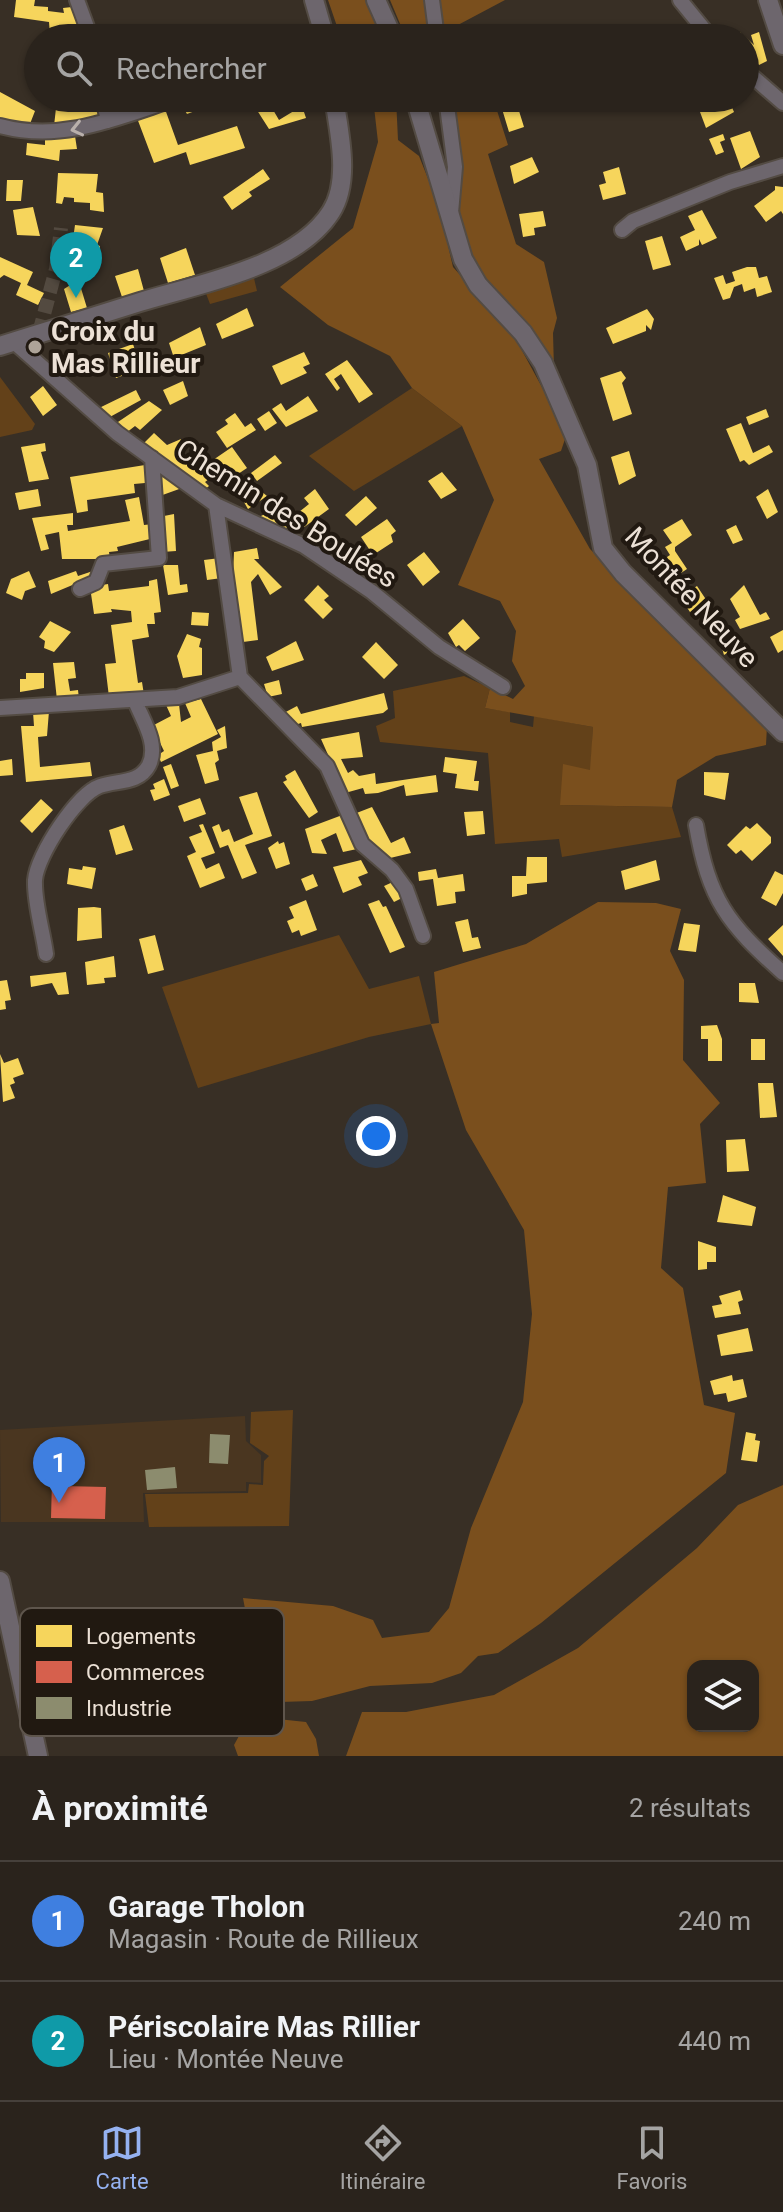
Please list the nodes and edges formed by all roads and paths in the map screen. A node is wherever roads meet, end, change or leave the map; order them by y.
1 (77, 0) edge
2 (314, 0) edge
3 (376, 0) edge
4 (432, 0) edge
5 (680, 0) edge
6 (768, 0) edge
7 (86, 24) edge
8 (321, 24) edge
9 (387, 24) edge
10 (435, 24) edge
11 (700, 24) edge
12 (783, 45) edge
13 (759, 82) edge
14 (783, 103) edge
15 (106, 112) edge
16 (135, 112) edge
17 (335, 112) edge
18 (419, 112) edge
19 (448, 112) edge
20 (108, 121) junction
21 (0, 126) edge
22 (783, 166) edge
23 (451, 216) junction
24 (622, 230) dead end
25 (0, 328) edge
26 (7, 344) edge
27 (152, 458) junction
28 (216, 505) junction
29 (80, 589) dead end
30 (240, 677) junction
31 (503, 687) dead end
32 (135, 701) junction
33 (0, 708) edge
34 (783, 732) edge
35 (696, 825) dead end
36 (423, 936) dead end
37 (46, 954) dead end
38 (783, 973) edge
39 (0, 1581) edge
40 (20, 1673) edge
41 (34, 1736) edge
42 (38, 1756) edge

1 - 7 street
2 - 8 street
3 - 9 street
4 - 10 street
5 - 11 street
6 - 12 street
13 - 14 street
15 - 20 street
16 - 20 street
17 - 26 street
18 - 23 street, Montée Neuve
19 - 23 street
20 -> 21 street
22 - 24 street
23 - 34 street, Montée Neuve
25 - 26 street
26 - 27 street, Chemin des Boulées
27 - 28 street, Chemin des Boulées
27 - 29 street
28 - 30 street
28 - 31 street, Chemin des Boulées
30 - 32 street
30 - 36 street
32 - 33 street
32 - 37 street
35 - 38 street
39 - 40 street
41 - 42 street

